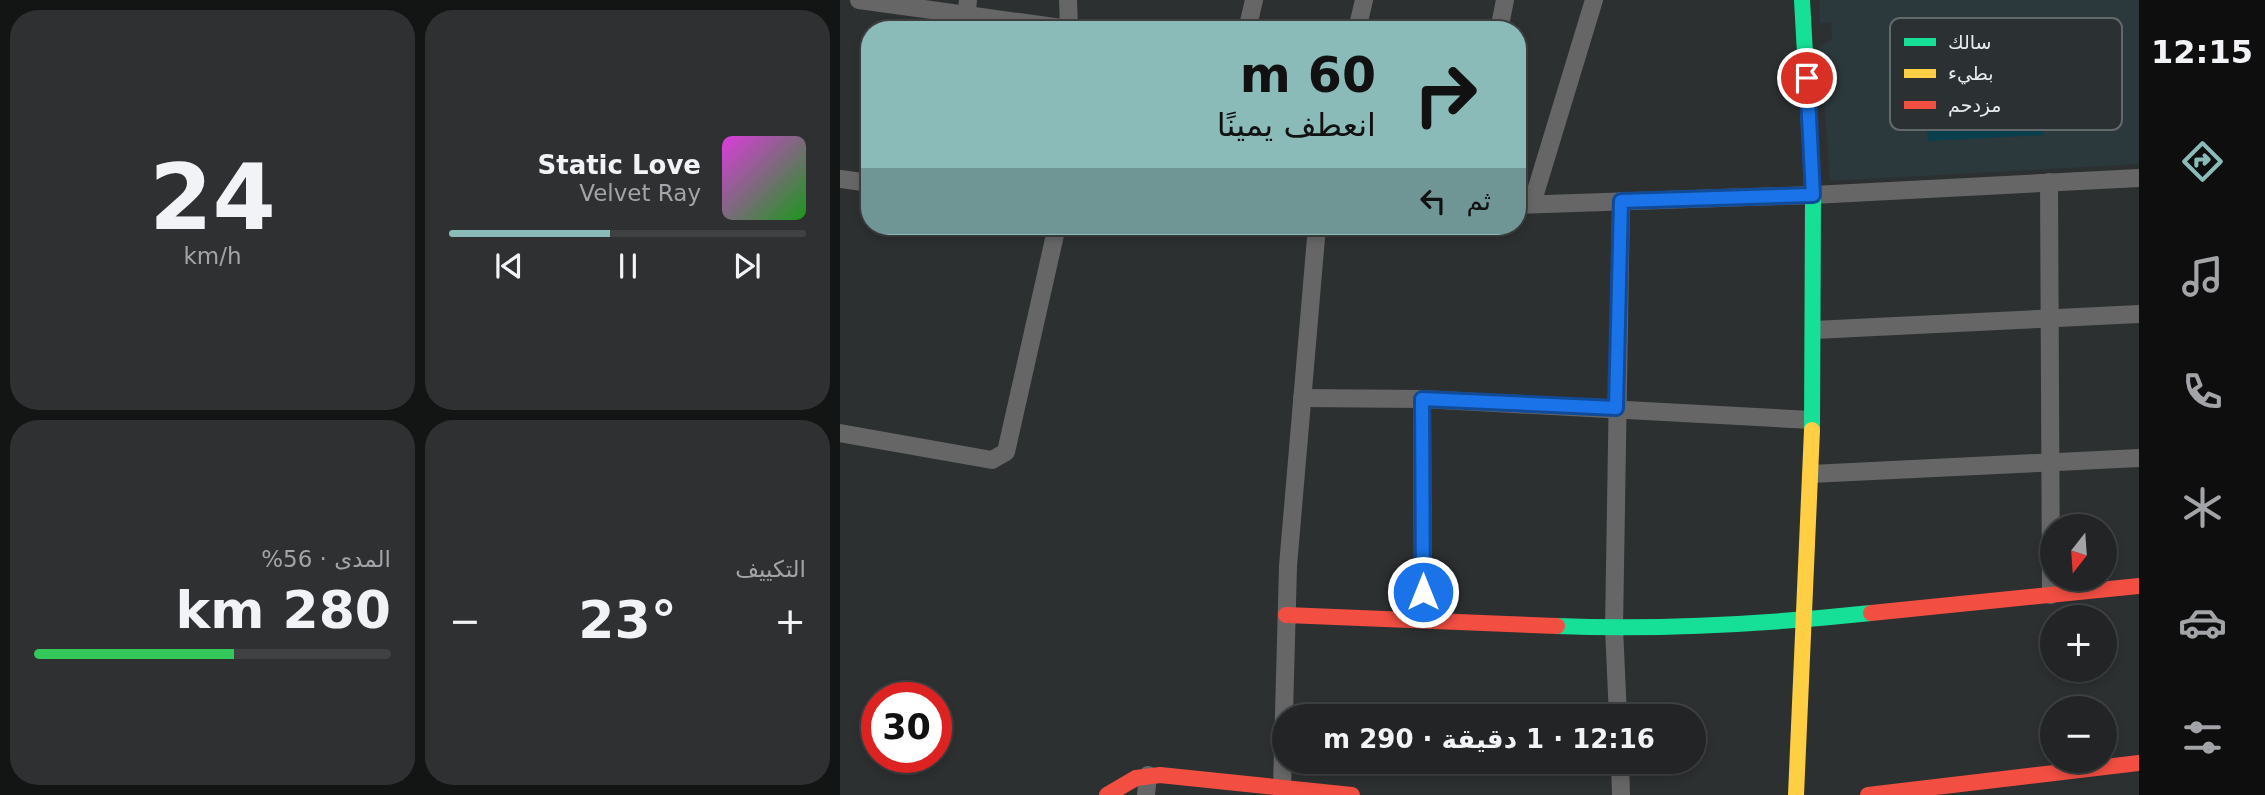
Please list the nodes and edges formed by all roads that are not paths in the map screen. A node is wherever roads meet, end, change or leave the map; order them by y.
1 (859, 0) edge
2 (1068, 0) edge
3 (1254, 0) edge
4 (1364, 0) edge
5 (1505, 0) edge
6 (1594, 0) edge
7 (1802, 0) edge
8 (967, 15) edge
9 (1012, 21) edge
10 (1071, 21) edge
11 (1249, 21) edge
12 (1359, 21) edge
13 (1501, 21) edge
14 (2139, 178) edge
15 (840, 179) edge
16 (861, 182) edge
17 (2049, 182) junction
18 (1813, 195) junction
19 (1621, 201) junction
20 (1526, 202) edge
21 (1526, 205) edge
22 (1055, 235) edge
23 (1316, 235) edge
24 (2139, 314) edge
25 (2049, 318) junction
26 (1814, 330) junction
27 (1302, 398) junction
28 (1422, 399) junction
29 (1616, 408) junction
30 (1811, 420) junction
31 (840, 433) edge
32 (2139, 458) edge
33 (2050, 461) junction
34 (1811, 474) junction
35 (2139, 586) edge
36 (2051, 595) junction
37 (1286, 615) junction
38 (1423, 620) junction
39 (1805, 620) junction
40 (1614, 628) junction
41 (1617, 704) edge
42 (2139, 763) edge
43 (1620, 774) edge
44 (1148, 775) junction
45 (2006, 787) edge
46 (1282, 788) junction
47 (1107, 795) edge
48 (1146, 795) edge
49 (1352, 795) edge
50 (1621, 795) edge
51 (1796, 795) edge
52 (1868, 795) edge

1 - 8 street
2 - 10 street
3 - 11 street
4 - 12 street
5 - 13 street
6 - 20 street
7 - 18 street
8 - 9 street
14 - 17 street
15 - 16 street
17 - 18 street
17 - 25 street
18 - 19 street
18 - 26 street
19 - 21 street
19 - 29 street
22 - 31 street
23 - 27 street
24 - 25 street
25 - 26 street
25 - 33 street
26 - 30 street
27 - 28 street
27 - 37 street
28 - 29 street
28 - 38 street
29 - 30 street
29 - 40 street
30 - 34 street
32 - 33 street
33 - 34 street
33 - 36 street
34 - 39 street
35 - 36 street
36 - 39 street
37 - 38 street
37 - 46 street
38 - 40 street
39 - 40 street
39 - 51 street
40 - 41 street
42 - 45 street
43 - 50 street
44 - 46 street
44 - 47 street
44 - 48 street
45 - 52 street
46 - 49 street

